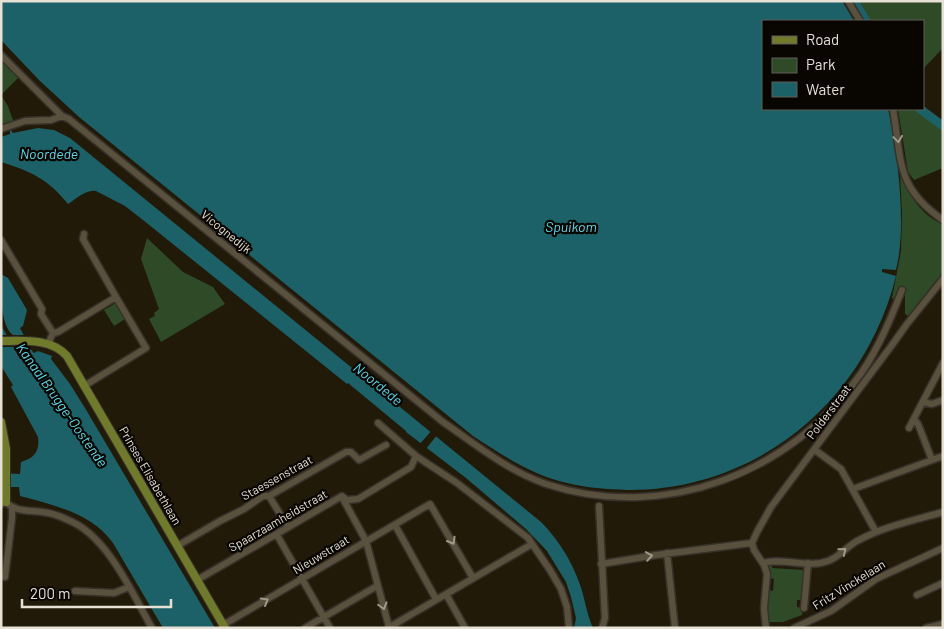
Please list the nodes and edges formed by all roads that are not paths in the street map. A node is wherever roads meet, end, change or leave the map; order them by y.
1 (848, 1) edge
2 (859, 20) edge
3 (1, 55) edge
4 (893, 110) edge
5 (62, 116) junction
6 (1, 129) edge
7 (943, 220) edge
8 (84, 234) dead end
9 (1, 240) edge
10 (943, 279) edge
11 (902, 290) dead end
12 (116, 297) junction
13 (52, 333) junction
14 (1, 341) edge
15 (48, 344) junction
16 (943, 363) edge
17 (84, 386) junction
18 (943, 400) edge
19 (923, 402) junction
20 (914, 419) junction
21 (1, 422) edge
22 (378, 423) dead end
23 (909, 428) dead end
24 (386, 445) dead end
25 (815, 450) junction
26 (4, 452) edge
27 (416, 456) junction
28 (943, 456) edge
29 (932, 460) junction
30 (853, 489) junction
31 (269, 496) junction
32 (342, 496) junction
33 (6, 505) edge
34 (599, 506) dead end
35 (943, 512) edge
36 (395, 524) junction
37 (288, 527) junction
38 (876, 532) junction
39 (277, 535) junction
40 (366, 541) junction
41 (752, 543) junction
42 (532, 544) junction
43 (178, 546) junction
44 (943, 548) edge
45 (667, 553) junction
46 (763, 563) junction
47 (808, 563) junction
48 (601, 564) junction
49 (5, 577) dead end
50 (473, 578) junction
51 (302, 579) junction
52 (197, 580) junction
53 (943, 582) edge
54 (377, 586) junction
55 (129, 587) junction
56 (75, 591) dead end
57 (446, 594) junction
58 (917, 594) dead end
59 (436, 599) junction
60 (804, 608) dead end
61 (324, 617) junction
62 (943, 624) edge
63 (224, 626) edge
64 (152, 628) edge
65 (305, 628) edge
66 (330, 628) edge
67 (388, 628) edge
68 (465, 628) edge
69 (569, 628) edge
70 (602, 628) edge
71 (675, 628) edge
72 (766, 628) edge
73 (794, 628) edge
74 (926, 628) edge

1 - 2 street
3 - 5 street, Vicognedijk
4 -> 7 street
5 - 6 street
5 - 11 street, Vicognedijk
8 - 12 street
9 - 13 street
10 - 25 street, Polderstraat
12 - 13 street
12 - 17 street
13 - 15 street
14 - 15 main road, Prinses Elisabethlaan
15 - 17 main road, Prinses Elisabethlaan
16 - 19 street
17 - 43 main road, Prinses Elisabethlaan
18 - 19 street
19 - 20 street
20 - 23 street
20 - 29 street
21 - 26 main road
22 - 27 street
24 - 31 street, Staessenstraat
25 - 30 street
25 - 41 street, Polderstraat
26 - 33 main road
27 - 32 street, Spaarzaamheidstraat
27 - 42 street
28 - 29 street
29 - 30 street
30 - 38 street
31 - 37 street
31 - 43 street, Staessenstraat
32 - 37 street, Spaarzaamheidstraat
32 - 40 street
33 - 49 street
33 - 55 street
34 - 48 street
35 - 38 street
36 - 40 street, Nieuwstraat
36 -> 50 street, Nieuwstraat
36 - 59 street
37 - 39 street, Spaarzaamheidstraat
47 -> 38 street
39 - 51 street
39 - 52 street, Spaarzaamheidstraat
40 - 51 street, Nieuwstraat
40 - 54 street
41 - 45 street
41 - 46 street
42 - 50 street
42 - 69 street
43 - 52 main road, Prinses Elisabethlaan
44 - 73 street, Fritz Vinckelaan
48 -> 45 street
45 - 71 street
46 - 47 street
46 - 72 street
47 - 60 street
48 - 70 street
50 - 57 street
51 - 61 street
63 -> 51 street, Nieuwstraat
52 - 63 main road, Prinses Elisabethlaan
53 - 58 street
54 - 61 street
54 -> 67 street
55 - 56 street
55 - 64 street
57 - 59 street
57 - 68 street
59 - 67 street
61 - 65 street
61 - 66 street
62 - 74 street

